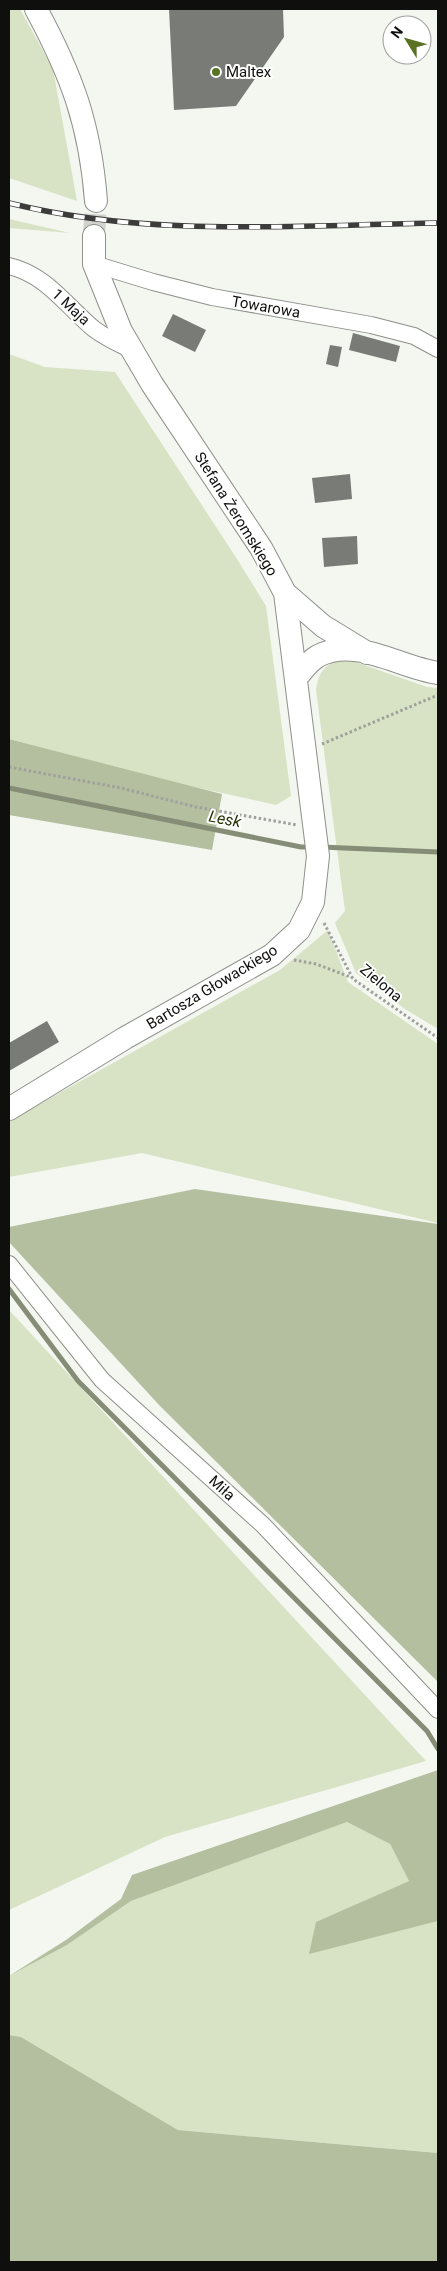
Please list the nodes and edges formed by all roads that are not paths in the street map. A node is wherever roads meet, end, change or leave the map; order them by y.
1 (36, 9) edge
2 (96, 201) tunnel mouth
3 (94, 236) tunnel mouth
4 (94, 264) junction
5 (9, 266) edge
6 (438, 349) edge
7 (132, 350) junction
8 (285, 593) junction
9 (367, 653) junction
10 (438, 673) edge
11 (296, 678) junction
12 (9, 1109) edge
13 (9, 1264) edge
14 (438, 1710) edge

1 - 2 street
3 - 4 street
4 - 6 street, Towarowa
4 - 7 street, Stefana Żeromskiego
5 - 7 street, 1 Maja
7 - 8 street, Stefana Żeromskiego
8 - 9 street, Stefana Żeromskiego
8 - 11 street, Bartosza Głowackiego
9 - 10 street, Stefana Żeromskiego
9 - 11 street, Stefana Żeromskiego
11 - 12 street, Bartosza Głowackiego
13 - 14 street, Miła

